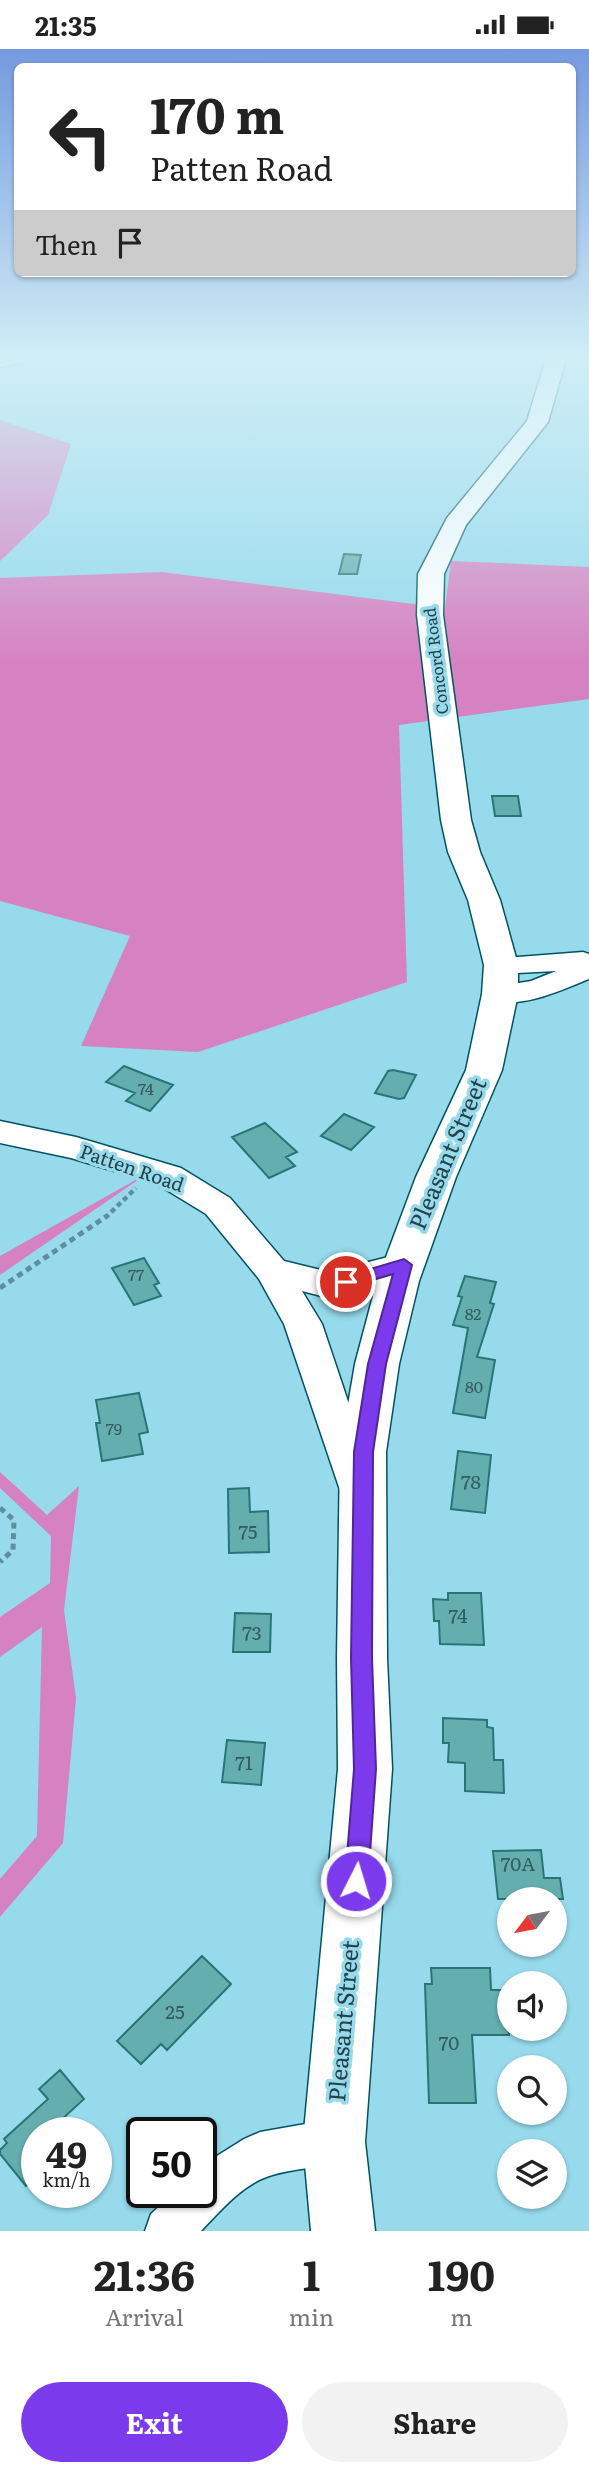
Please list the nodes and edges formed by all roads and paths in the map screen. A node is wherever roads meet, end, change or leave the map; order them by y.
1 (505, 461) edge
2 (589, 960) edge
3 (589, 969) edge
4 (500, 979) junction
5 (0, 1132) edge
6 (150, 1171) junction
7 (404, 1265) junction
8 (272, 1271) junction
9 (0, 1288) edge
10 (363, 1504) junction
11 (0, 1508) edge
12 (0, 1562) edge
13 (334, 2142) junction
14 (168, 2231) edge
15 (343, 2231) edge

1 - 4 main road, Concord Road
2 - 4 street
3 - 4 street
4 - 7 main road, Pleasant Street
5 - 6 street, Patten Road
6 - 8 street, Patten Road
6 - 9 path
7 - 8 street
7 - 10 main road, Pleasant Street
8 - 10 street, Patten Road
10 - 13 main road, Pleasant Street
11 - 12 path
13 - 14 street
13 - 15 main road, Pleasant Street

